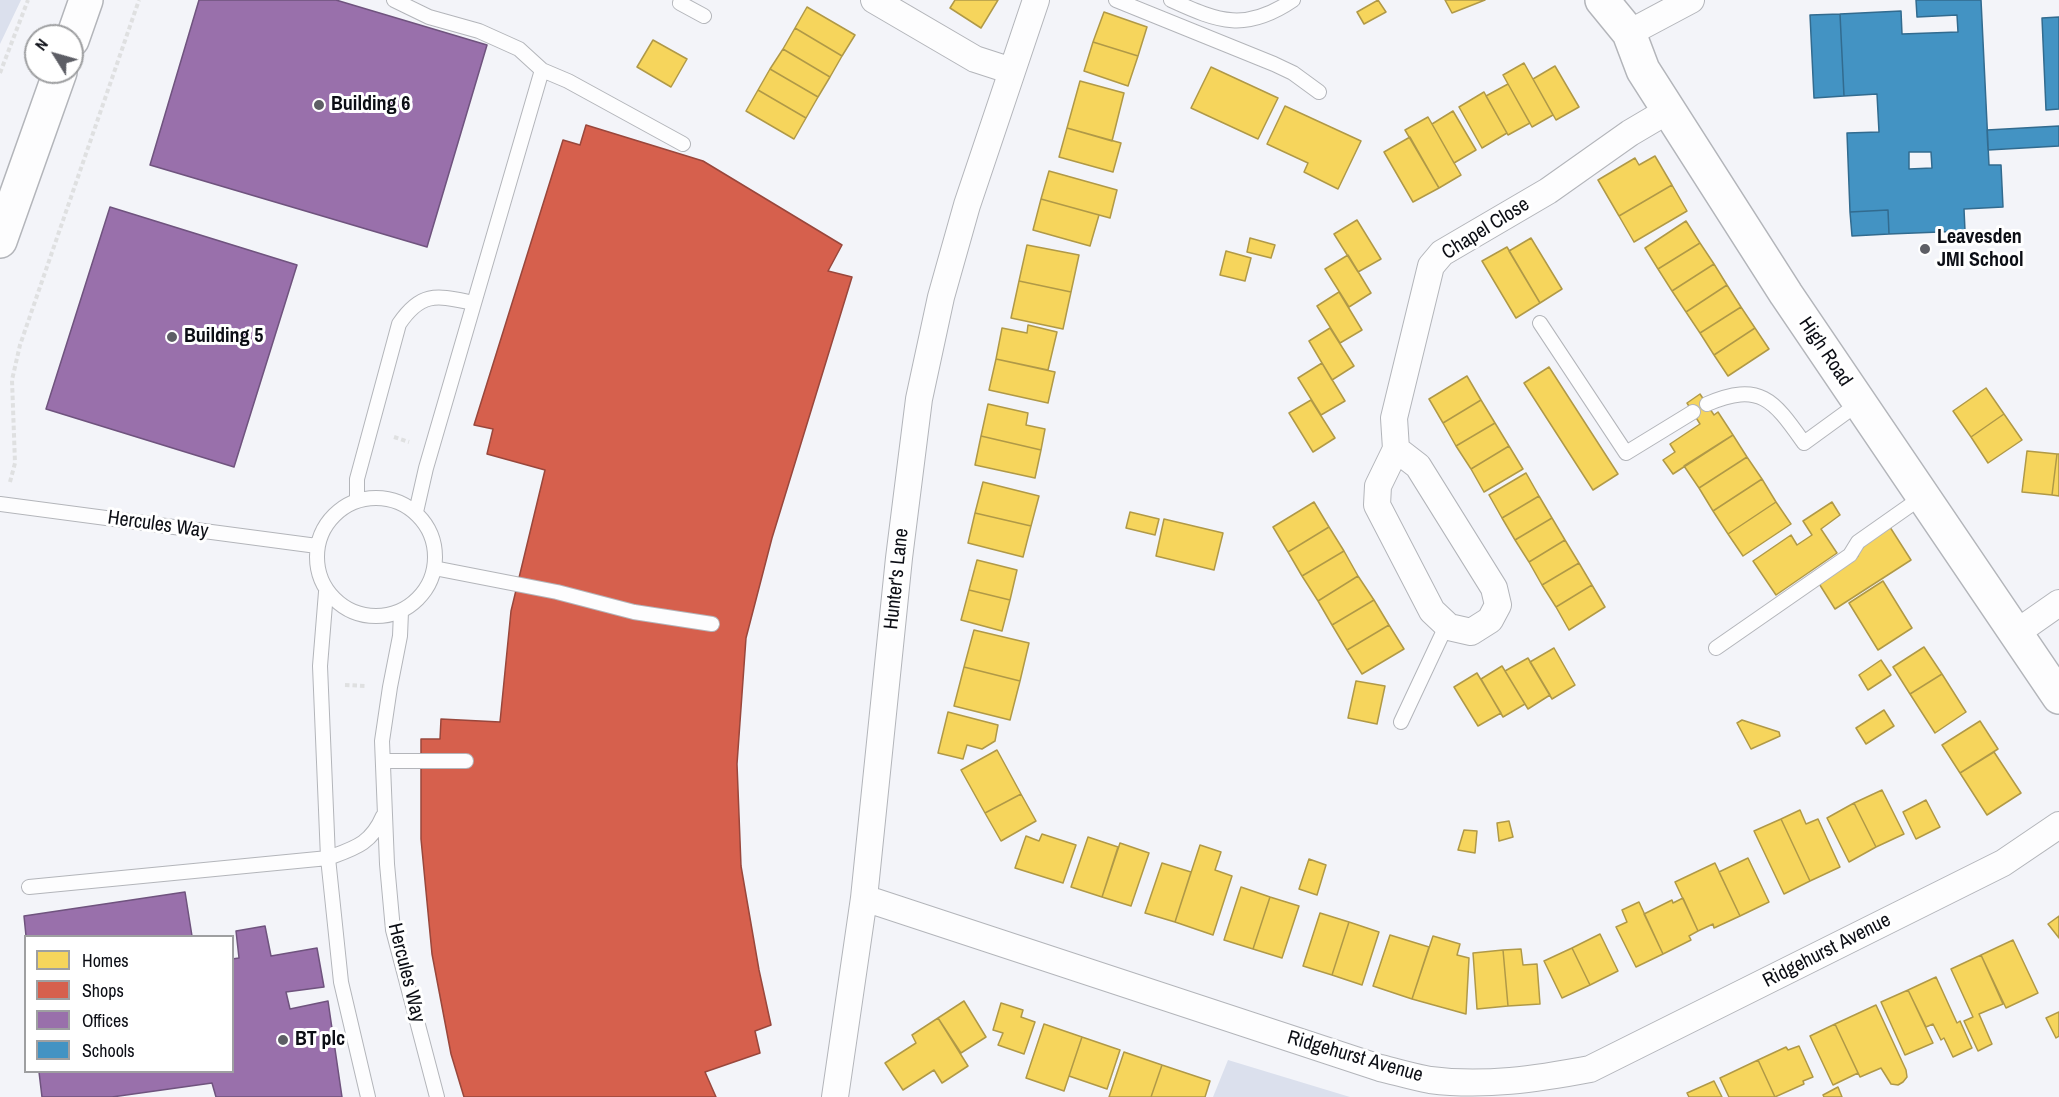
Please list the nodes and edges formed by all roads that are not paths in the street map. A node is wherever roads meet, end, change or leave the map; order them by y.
1 (86, 0) edge
2 (394, 0) edge
3 (681, 0) edge
4 (874, 0) edge
5 (1036, 0) edge
6 (1116, 0) edge
7 (1171, 0) edge
8 (1293, 0) edge
9 (1602, 0) edge
10 (1691, 0) edge
11 (704, 16) dead end
12 (78, 24) edge
13 (1629, 33) junction
14 (542, 70) junction
15 (1012, 71) junction
16 (56, 84) edge
17 (1319, 92) dead end
18 (1669, 110) junction
19 (683, 144) dead end
20 (0, 241) edge
21 (474, 303) junction
22 (1540, 323) dead end
23 (1859, 403) junction
24 (1707, 404) dead end
25 (1693, 412) dead end
26 (1396, 449) junction
27 (1922, 497) junction
28 (357, 501) junction
29 (3, 504) edge
30 (416, 512) junction
31 (317, 546) junction
32 (434, 568) junction
33 (327, 592) junction
34 (2059, 603) edge
35 (401, 612) junction
36 (712, 624) dead end
37 (1446, 624) junction
38 (2016, 633) junction
39 (1716, 648) dead end
40 (2059, 697) edge
41 (1401, 722) dead end
42 (383, 761) junction
43 (466, 761) dead end
44 (385, 811) junction
45 (2059, 825) edge
46 (328, 858) junction
47 (29, 887) dead end
48 (864, 898) junction
49 (368, 1097) edge
50 (437, 1097) edge
51 (835, 1097) edge

1 - 12 street
2 - 14 lane
3 - 11 lane
4 - 15 street
5 - 15 street, Hunter's Lane
6 - 17 lane
7 - 8 lane
9 - 13 street, High Road
10 - 13 street
13 - 18 street, High Road
14 - 19 lane
14 - 21 lane
15 - 48 street, Hunter's Lane
16 - 20 street
18 - 23 street, High Road
18 - 26 street, Chapel Close
21 - 28 lane
21 - 30 lane
22 - 25 lane
23 - 24 lane
23 - 27 street, High Road
26 - 37 street, Chapel Close
26 - 37 street
27 - 38 street, High Road
27 - 39 lane
28 - 30 lane
28 - 31 lane
29 - 31 lane, Hercules Way
30 - 32 lane
31 - 33 lane
32 - 35 lane
32 - 36 lane
33 - 35 lane
33 - 46 lane
34 - 38 street
35 - 42 lane, Hercules Way
37 - 41 lane
38 - 40 street, High Road
42 - 43 lane
42 - 44 lane, Hercules Way
44 - 46 lane
44 - 50 lane, Hercules Way
45 - 48 street, Ridgehurst Avenue
46 - 47 lane
46 - 49 lane
48 - 51 street, Hunter's Lane

